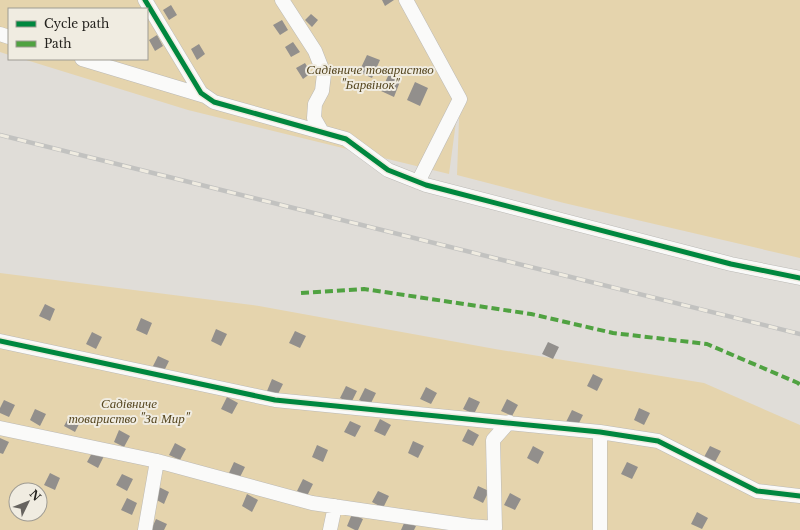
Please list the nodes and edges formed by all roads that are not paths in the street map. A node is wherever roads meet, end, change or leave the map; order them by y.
1 (145, 0) edge
2 (282, 0) edge
3 (406, 0) edge
4 (85, 60) edge
5 (205, 96) junction
6 (322, 132) junction
7 (418, 182) junction
8 (800, 278) edge
9 (0, 341) edge
10 (509, 422) junction
11 (0, 428) edge
12 (600, 432) junction
13 (157, 461) junction
14 (800, 496) edge
15 (335, 506) junction
16 (495, 529) edge
17 (145, 530) edge
18 (330, 530) edge
19 (600, 530) edge

1 - 5 street
2 - 6 street
3 - 7 street
4 - 5 street
5 - 6 street
6 - 7 street
7 - 8 street
9 - 10 street
10 - 12 street
10 - 16 street
11 - 13 street
12 - 14 street
12 - 19 street
13 - 15 street
13 - 17 street
15 - 16 street
15 - 18 street

